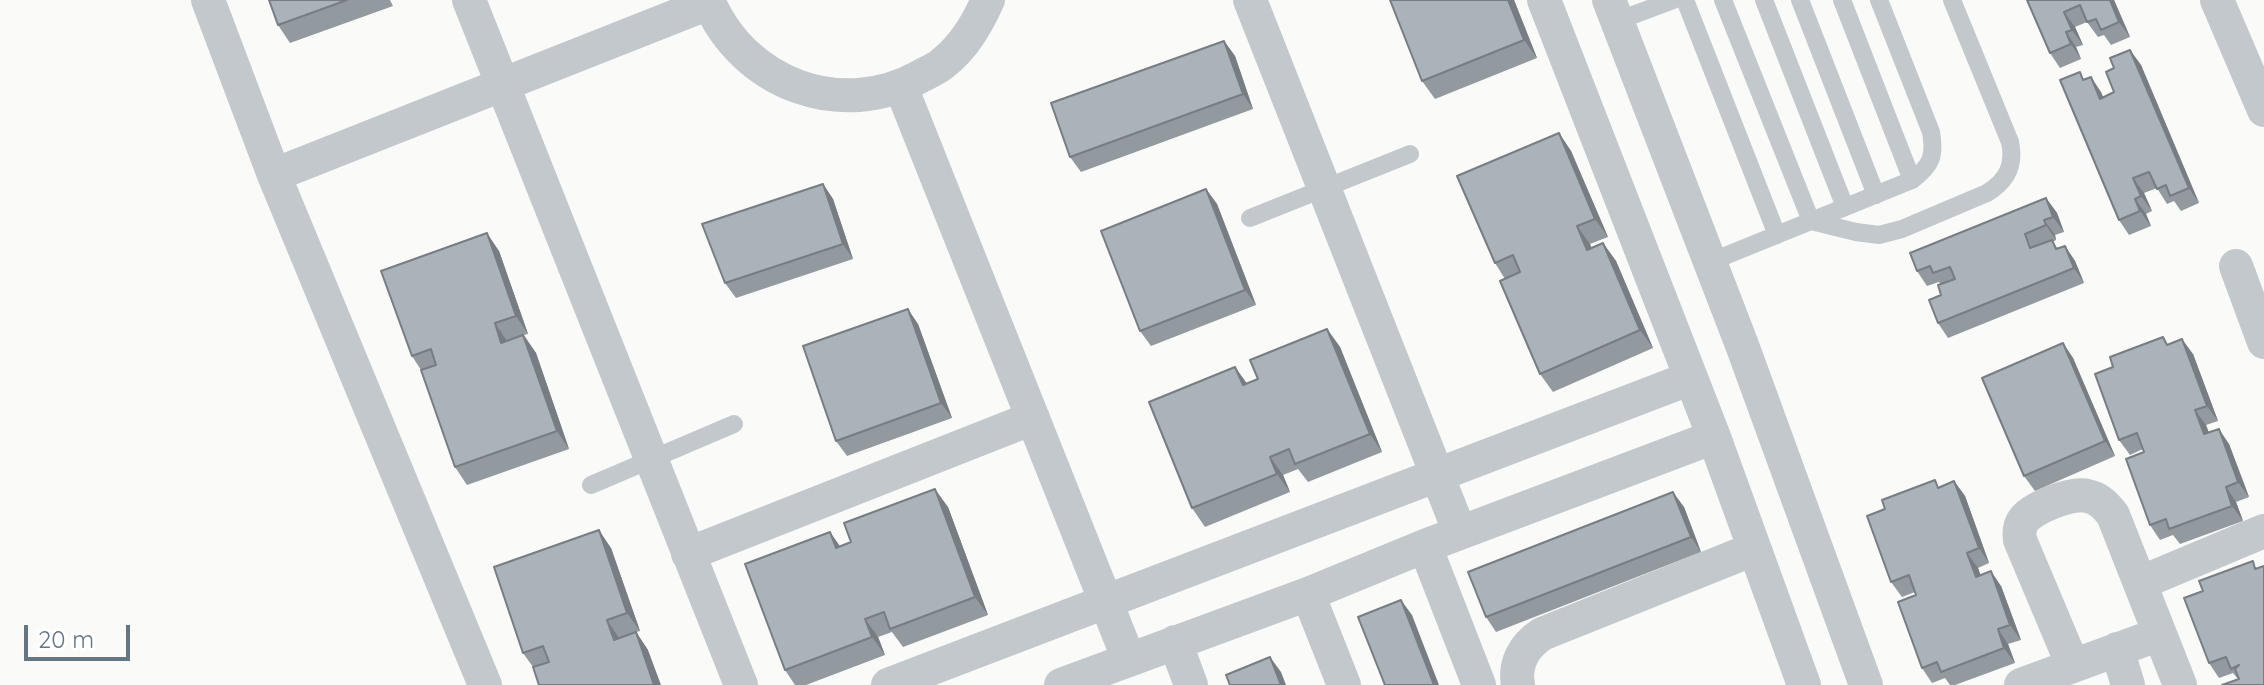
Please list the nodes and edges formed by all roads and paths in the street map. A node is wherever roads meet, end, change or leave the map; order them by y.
1 (208, 0) edge
2 (469, 0) edge
3 (988, 0) edge
4 (1250, 0) edge
5 (1544, 0) edge
6 (1673, 0) edge
7 (1685, 0) edge
8 (1723, 0) edge
9 (1764, 0) edge
10 (1800, 0) edge
11 (1842, 0) edge
12 (1879, 0) edge
13 (1952, 0) edge
14 (2217, 0) edge
15 (708, 2) edge
16 (1613, 10) edge
17 (503, 85) junction
18 (901, 87) junction
19 (2264, 110) edge
20 (1410, 154) dead end
21 (274, 175) junction
22 (1912, 180) junction
23 (1324, 189) junction
24 (1876, 195) junction
25 (1845, 207) junction
26 (1250, 218) dead end
27 (1811, 221) junction
28 (1777, 235) junction
29 (1710, 262) junction
30 (2236, 266) dead end
31 (2264, 342) edge
32 (1691, 378) junction
33 (1033, 418) junction
34 (734, 424) dead end
35 (1714, 437) junction
36 (652, 460) junction
37 (1437, 475) junction
38 (591, 485) dead end
39 (2264, 531) edge
40 (1460, 533) junction
41 (1425, 546) junction
42 (1754, 549) junction
43 (688, 554) junction
44 (2140, 583) junction
45 (1308, 594) junction
46 (1105, 602) junction
47 (2160, 634) junction
48 (1175, 642) junction
49 (2117, 649) junction
50 (1129, 660) junction
51 (2073, 666) junction
52 (485, 685) edge
53 (741, 685) edge
54 (888, 685) edge
55 (1061, 685) edge
56 (1191, 685) edge
57 (1344, 685) edge
58 (1479, 685) edge
59 (1518, 685) edge
60 (1804, 685) edge
61 (1866, 685) edge
62 (2021, 685) edge
63 (2128, 685) edge
64 (2180, 685) edge

1 - 21 street
2 - 17 street
3 - 18 street
4 - 23 street
5 - 32 street
6 - 16 lane
7 - 28 lane
8 - 27 lane
9 - 25 lane
10 - 24 lane
11 - 22 lane
12 - 22 lane
13 - 27 lane
14 - 19 street
15 - 17 street
15 - 18 street
16 - 29 street
17 - 21 street
17 - 36 street
18 - 33 street
20 - 23 lane
21 - 52 street
22 - 24 lane
23 - 26 lane
23 - 37 street
24 - 25 lane
25 - 27 lane
27 - 28 lane
28 - 29 lane
29 - 61 street
30 - 31 street
32 - 35 street
32 - 37 street
33 - 43 street
33 - 46 street
34 - 36 lane
35 - 40 street
35 - 42 street
36 - 38 lane
36 - 43 street
37 - 40 street
37 - 46 street
39 - 44 street
40 - 41 street
41 - 45 street
41 - 58 street
42 - 59 street
42 - 60 street
43 - 53 street
44 - 47 street
44 - 51 street
45 - 48 street
45 - 57 street
46 - 50 street
46 - 54 street
47 - 49 street
47 - 64 street
48 - 50 street
48 - 56 street
49 - 51 street
49 - 63 street
50 - 55 street
51 - 62 street

